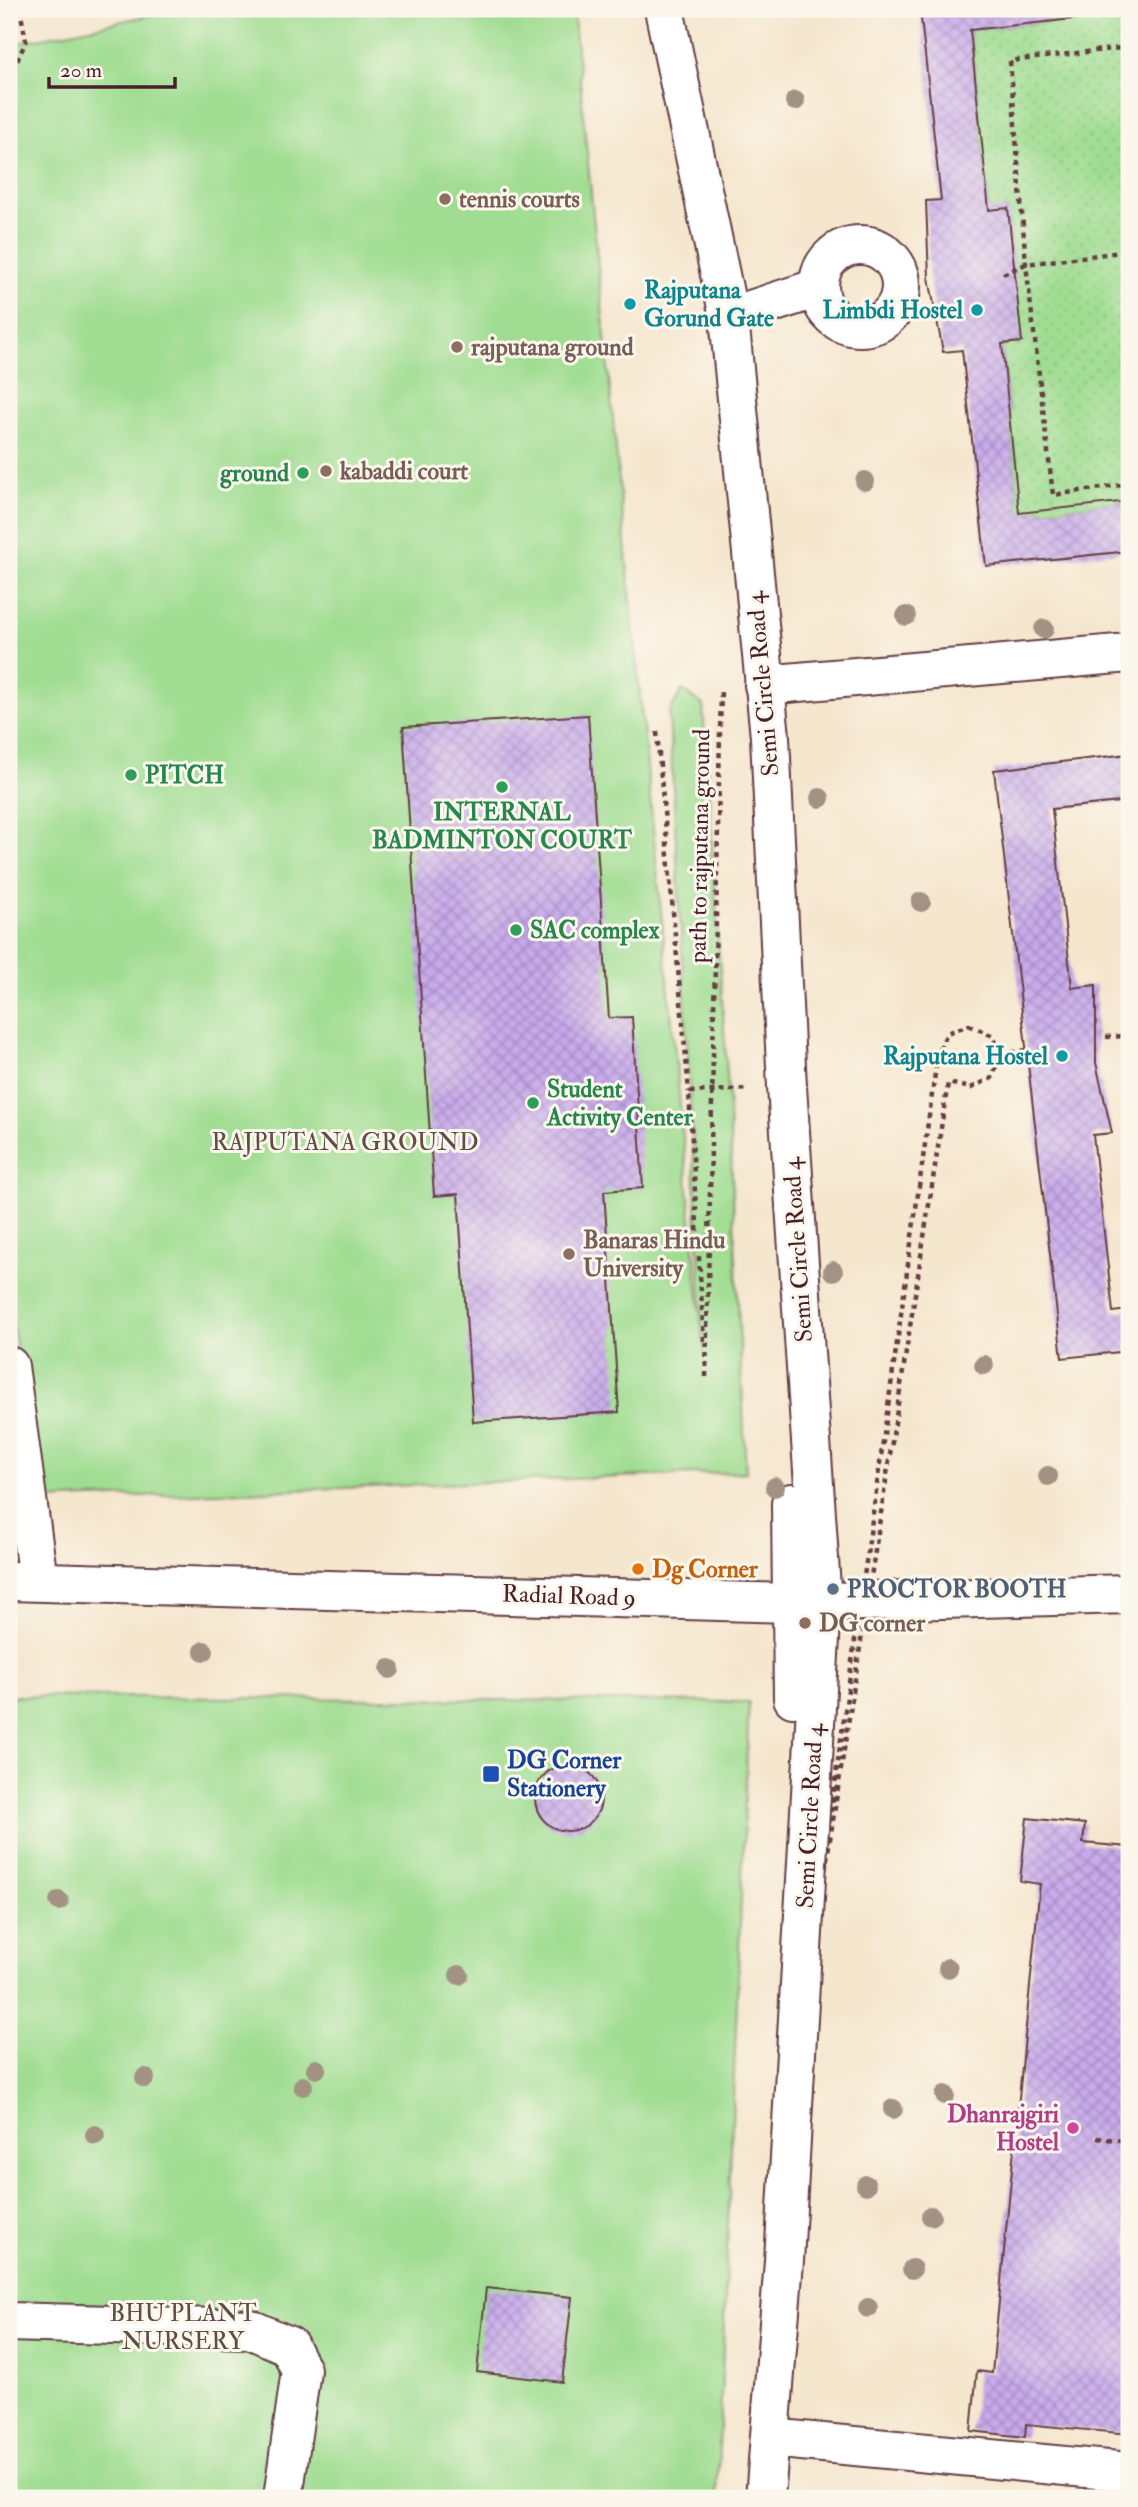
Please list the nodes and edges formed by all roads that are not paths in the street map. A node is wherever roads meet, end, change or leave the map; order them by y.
1 (664, 9) edge
2 (818, 288) junction
3 (729, 317) junction
4 (1129, 653) edge
5 (764, 685) junction
6 (9, 1366) edge
7 (23, 1580) edge
8 (1129, 1594) edge
9 (807, 1603) junction
10 (9, 2322) edge
11 (770, 2438) junction
12 (1129, 2472) edge
13 (283, 2498) edge
14 (765, 2498) edge

1 - 3 street, Semi Circle Road 4
2 - 2 street
2 - 3 street
3 - 5 street, Semi Circle Road 4
4 - 5 street
5 - 9 street, Semi Circle Road 4
6 - 7 street
7 - 9 street, Radial Road 9
8 - 9 street, Radial Road 9
9 - 11 street, Semi Circle Road 4
10 - 13 street
11 - 12 street
11 - 14 street, Semi Circle Road 4

